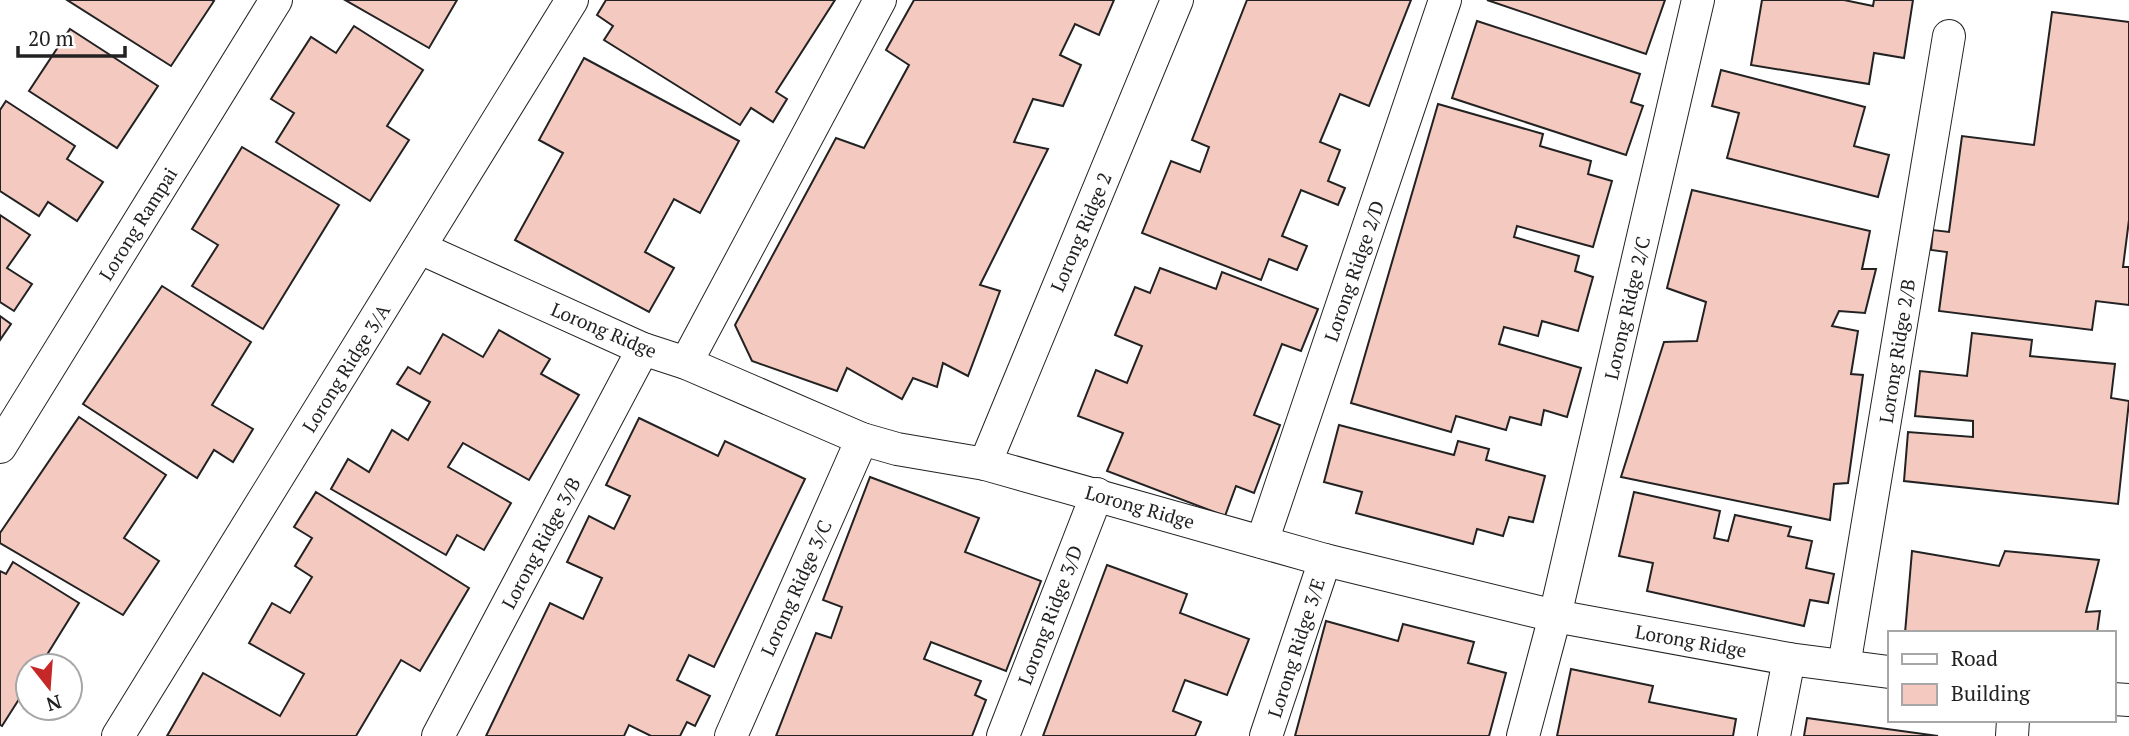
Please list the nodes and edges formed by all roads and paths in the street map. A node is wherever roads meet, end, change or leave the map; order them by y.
1 (276, 0) edge
2 (572, 0) edge
3 (880, 0) edge
4 (1177, 0) edge
5 (1445, 0) edge
6 (1698, 0) edge
7 (1949, 36) dead end
8 (421, 248) junction
9 (643, 349) junction
10 (686, 363) junction
11 (862, 439) junction
12 (0, 447) edge
13 (985, 464) junction
14 (1097, 494) junction
15 (1262, 542) junction
16 (1325, 560) junction
17 (1555, 616) junction
18 (1789, 659) junction
19 (1844, 666) junction
20 (1888, 672) edge
21 (118, 736) edge
22 (438, 736) edge
23 (731, 736) edge
24 (1003, 736) edge
25 (1266, 736) edge
26 (1523, 736) edge
27 (1774, 736) edge

1 - 12 street, Lorong Rampai
2 - 8 street, Lorong Ridge 3/A
3 - 10 street
4 - 13 street, Lorong Ridge 2
5 - 15 street, Lorong Ridge 2/D
6 - 17 street, Lorong Ridge 2/C
7 - 19 street, Lorong Ridge 2/B
8 - 9 street, Lorong Ridge
8 - 21 street, Lorong Ridge 3/A
9 - 10 street, Lorong Ridge
9 - 22 street, Lorong Ridge 3/B
10 - 11 street, Lorong Ridge
11 - 13 street, Lorong Ridge
11 - 23 street, Lorong Ridge 3/C
13 - 14 street, Lorong Ridge
14 - 15 street, Lorong Ridge
14 - 24 street, Lorong Ridge 3/D
15 - 16 street, Lorong Ridge
16 - 17 street, Lorong Ridge
16 - 25 street, Lorong Ridge 3/E
17 - 18 street, Lorong Ridge
17 - 26 street, Lorong Ridge 2/C
18 - 19 street, Lorong Ridge
18 - 27 street
19 - 20 street, Lorong Ridge

